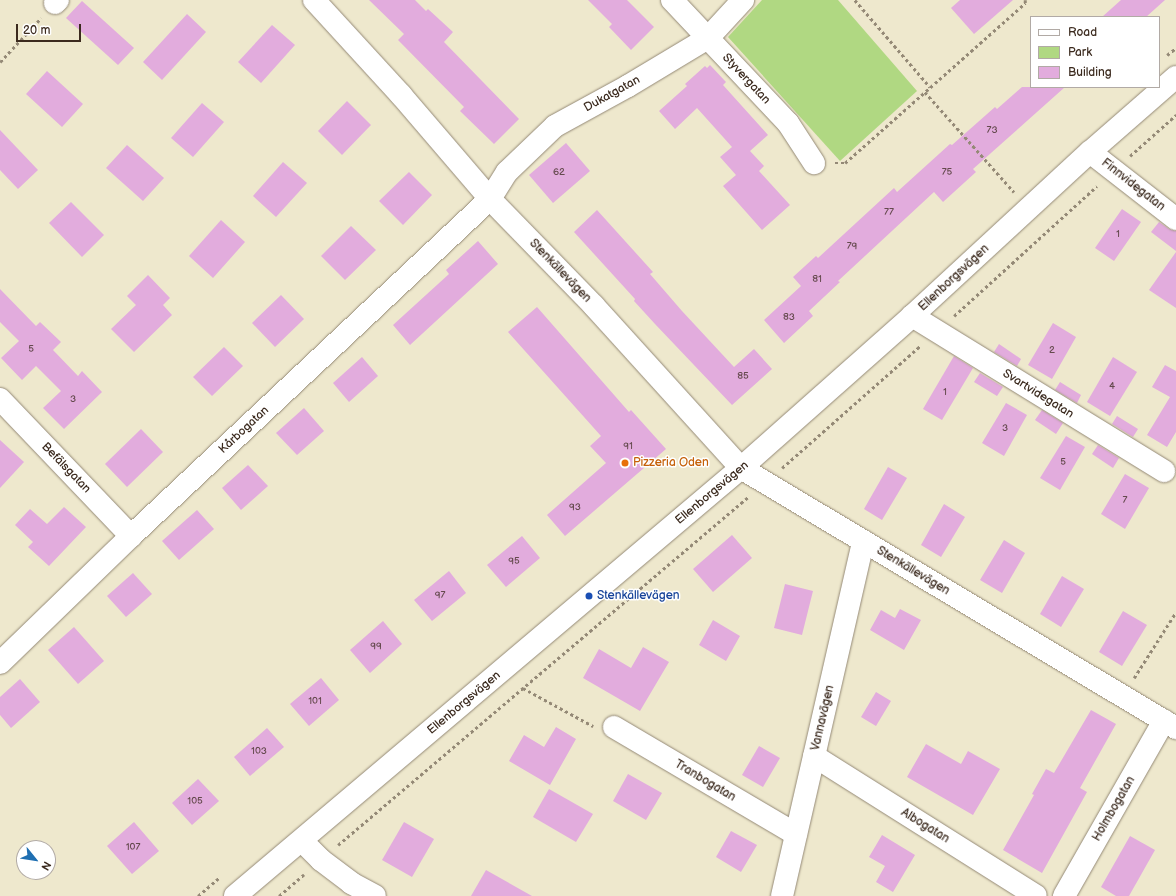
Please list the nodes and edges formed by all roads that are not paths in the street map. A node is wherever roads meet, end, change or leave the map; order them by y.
1 (314, 0) edge
2 (672, 0) edge
3 (743, 0) edge
4 (708, 38) junction
5 (1176, 77) edge
6 (1090, 152) junction
7 (814, 162) road end
8 (490, 199) junction
9 (1176, 219) edge
10 (912, 316) junction
11 (0, 399) edge
12 (741, 468) junction
13 (1164, 471) dead end
14 (131, 536) junction
15 (863, 541) junction
16 (0, 663) edge
17 (1170, 725) edge
18 (614, 727) road end
19 (814, 756) junction
20 (796, 834) junction
21 (302, 841) junction
22 (235, 896) edge
23 (375, 896) edge
24 (782, 896) edge
25 (1036, 896) edge
26 (1064, 896) edge

1 - 8 street, Stenkällevägen
2 - 4 street, Styvergatan
3 - 4 street, Dukatgatan
4 - 7 street, Styvergatan
4 - 8 street, Dukatgatan
5 - 6 street, Ellenborgsvägen
6 - 9 street, Finnvidegatan
6 - 10 street, Ellenborgsvägen
8 - 12 street, Stenkällevägen
8 - 14 street, Kårbogatan
10 - 12 street, Ellenborgsvägen
10 - 13 street, Svartvidegatan
11 - 14 street, Befälsgatan
12 - 15 street, Stenkällevägen
12 - 21 street, Ellenborgsvägen
14 - 16 street, Kårbogatan
15 - 17 street, Stenkällevägen
15 - 19 street, Vannavägen
17 - 26 street, Holmbogatan
18 - 20 street, Tranbogatan
19 - 20 street, Vannavägen
19 - 25 street, Albogatan
20 - 24 street, Vannavägen
21 - 22 street, Ellenborgsvägen
21 - 23 street

